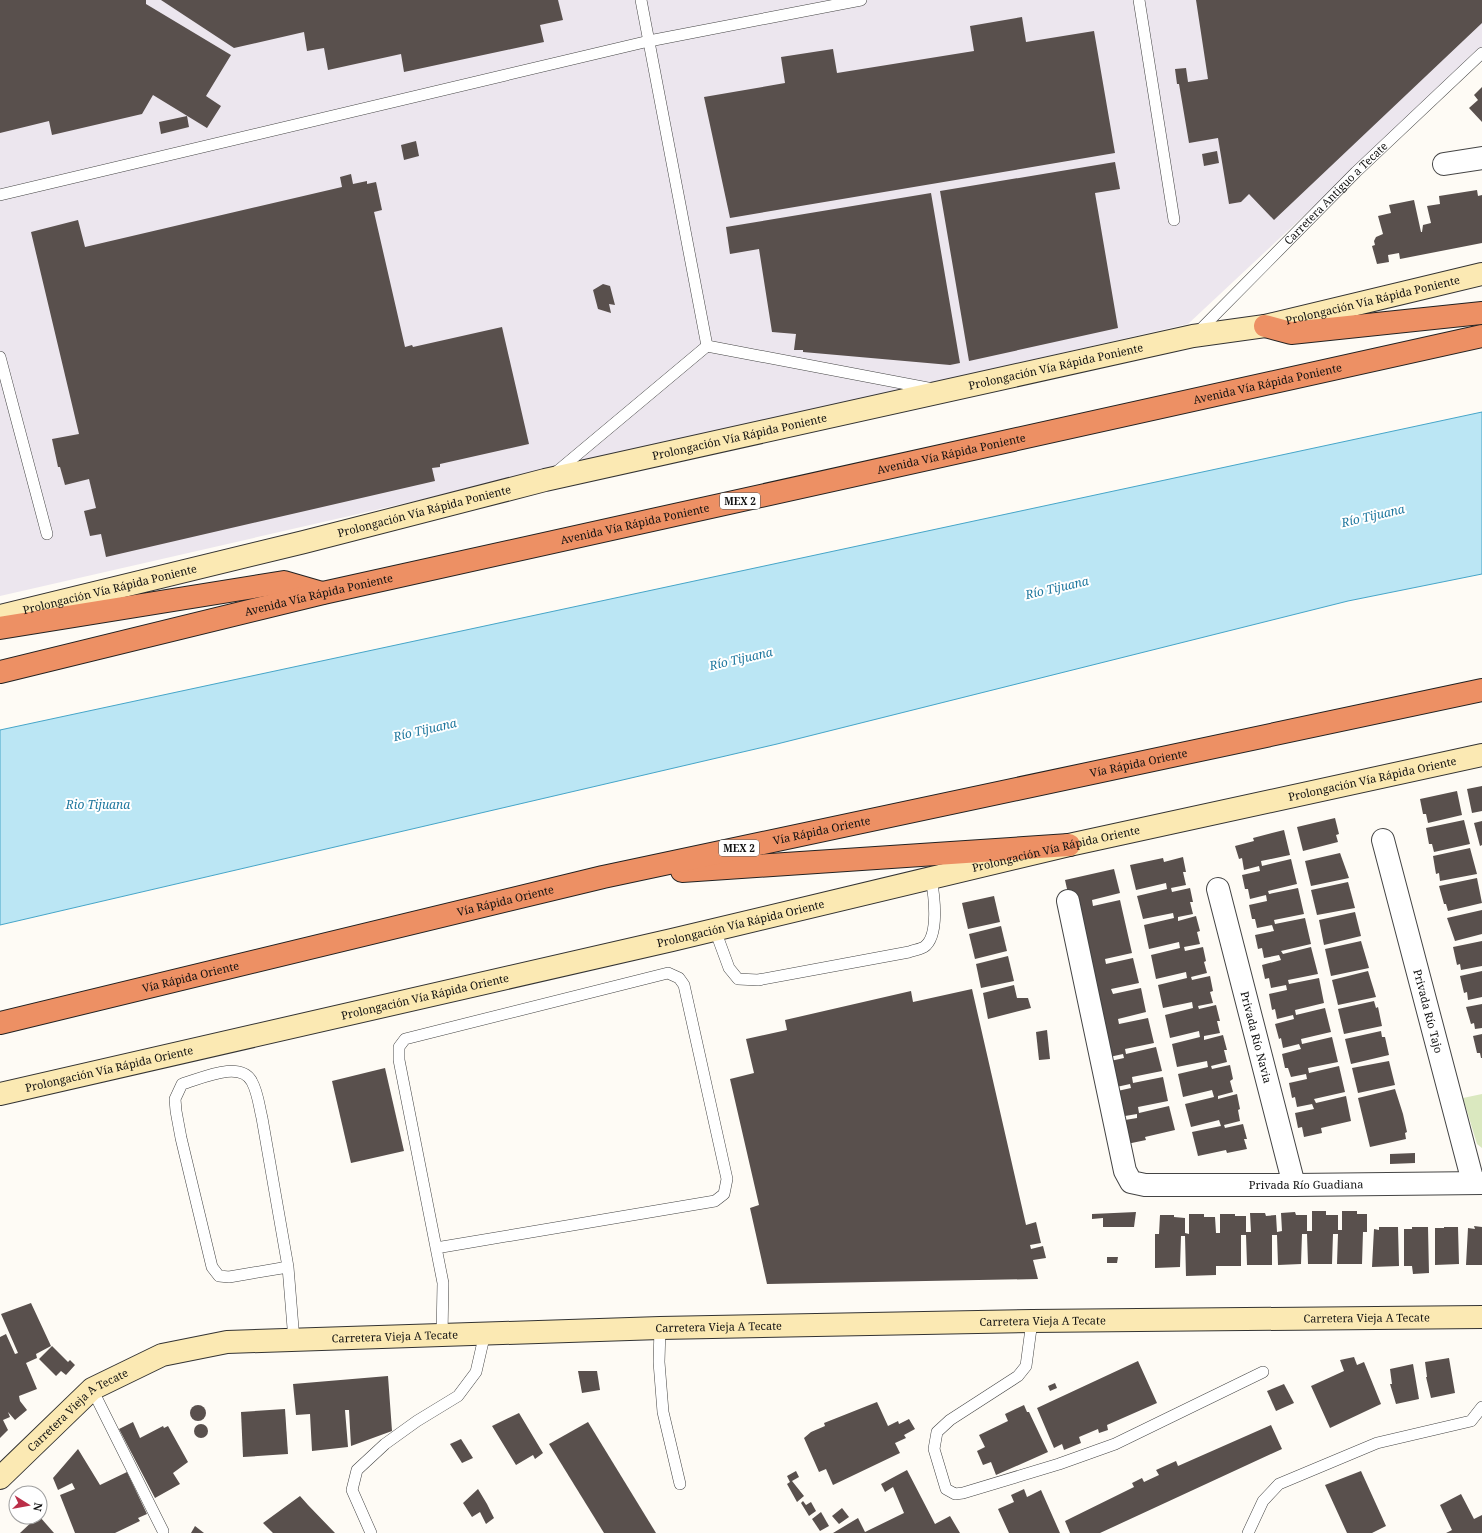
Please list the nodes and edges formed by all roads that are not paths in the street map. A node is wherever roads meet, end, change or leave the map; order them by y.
1 (641, 0) edge
2 (861, 0) edge
3 (1139, 0) edge
4 (649, 41) junction
5 (1482, 53) edge
6 (1482, 158) edge
7 (1444, 164) dead end
8 (0, 196) edge
9 (1174, 220) dead end
10 (1482, 274) edge
11 (1482, 313) edge
12 (1265, 326) junction
13 (1193, 336) junction
14 (1482, 336) edge
15 (707, 346) junction
16 (0, 357) edge
17 (949, 392) junction
18 (545, 480) junction
19 (47, 534) dead end
20 (323, 593) junction
21 (0, 616) edge
22 (0, 628) edge
23 (0, 672) edge
24 (1482, 690) edge
25 (1482, 755) edge
26 (1383, 840) dead end
27 (1069, 845) junction
28 (604, 877) junction
29 (931, 878) junction
30 (1218, 889) dead end
31 (1068, 901) dead end
32 (715, 930) junction
33 (0, 1023) edge
34 (0, 1094) edge
35 (1477, 1182) edge
36 (1294, 1185) junction
37 (436, 1248) junction
38 (288, 1267) junction
39 (1482, 1317) edge
40 (1032, 1321) junction
41 (660, 1328) junction
42 (485, 1333) junction
43 (442, 1335) junction
44 (294, 1340) junction
45 (1263, 1372) dead end
46 (92, 1389) junction
47 (1482, 1407) edge
48 (1482, 1419) edge
49 (1470, 1421) junction
50 (0, 1478) edge
51 (680, 1484) dead end
52 (163, 1531) dead end
53 (371, 1533) edge
54 (1248, 1533) edge

1 - 4 lane
2 - 4 lane
3 - 9 lane
4 - 8 lane
4 - 15 lane
5 - 13 lane, Carretera Antiguo a Tecate
6 - 7 street
10 - 12 main road, Prolongación Vía Rápida Poniente
11 - 12 highway
12 - 13 main road, Prolongación Vía Rápida Poniente
13 - 17 main road, Prolongación Vía Rápida Poniente
14 - 20 highway, Avenida Vía Rápida Poniente / MEX 2
15 - 17 lane
15 - 18 lane
16 - 19 lane
17 - 18 main road, Prolongación Vía Rápida Poniente
18 - 21 main road, Prolongación Vía Rápida Poniente
20 - 22 highway
20 - 23 highway, Avenida Vía Rápida Poniente / MEX 2
24 - 28 highway, Vía Rápida Oriente / MEX 2
25 - 27 main road, Prolongación Vía Rápida Oriente
26 - 35 street, Privada Río Tajo
27 - 28 highway
27 - 29 main road, Prolongación Vía Rápida Oriente
28 - 33 highway, Vía Rápida Oriente / MEX 2
29 - 32 main road, Prolongación Vía Rápida Oriente
29 - 32 lane
30 - 36 street, Privada Río Navia
31 - 36 street, Privada Río Guadiana
32 - 34 main road, Prolongación Vía Rápida Oriente
35 - 36 street, Privada Río Guadiana
37 - 37 lane
37 - 43 lane
38 - 38 lane
38 - 44 lane
39 - 40 main road, Carretera Vieja A Tecate
40 - 41 main road, Carretera Vieja A Tecate
40 - 45 lane
41 - 42 main road, Carretera Vieja A Tecate
41 - 51 lane
42 - 43 main road, Carretera Vieja A Tecate
42 - 53 lane
43 - 44 main road, Carretera Vieja A Tecate
44 - 46 main road, Carretera Vieja A Tecate
46 - 50 main road, Carretera Vieja A Tecate
46 - 52 lane
47 - 49 lane
48 - 49 lane
49 - 54 lane

